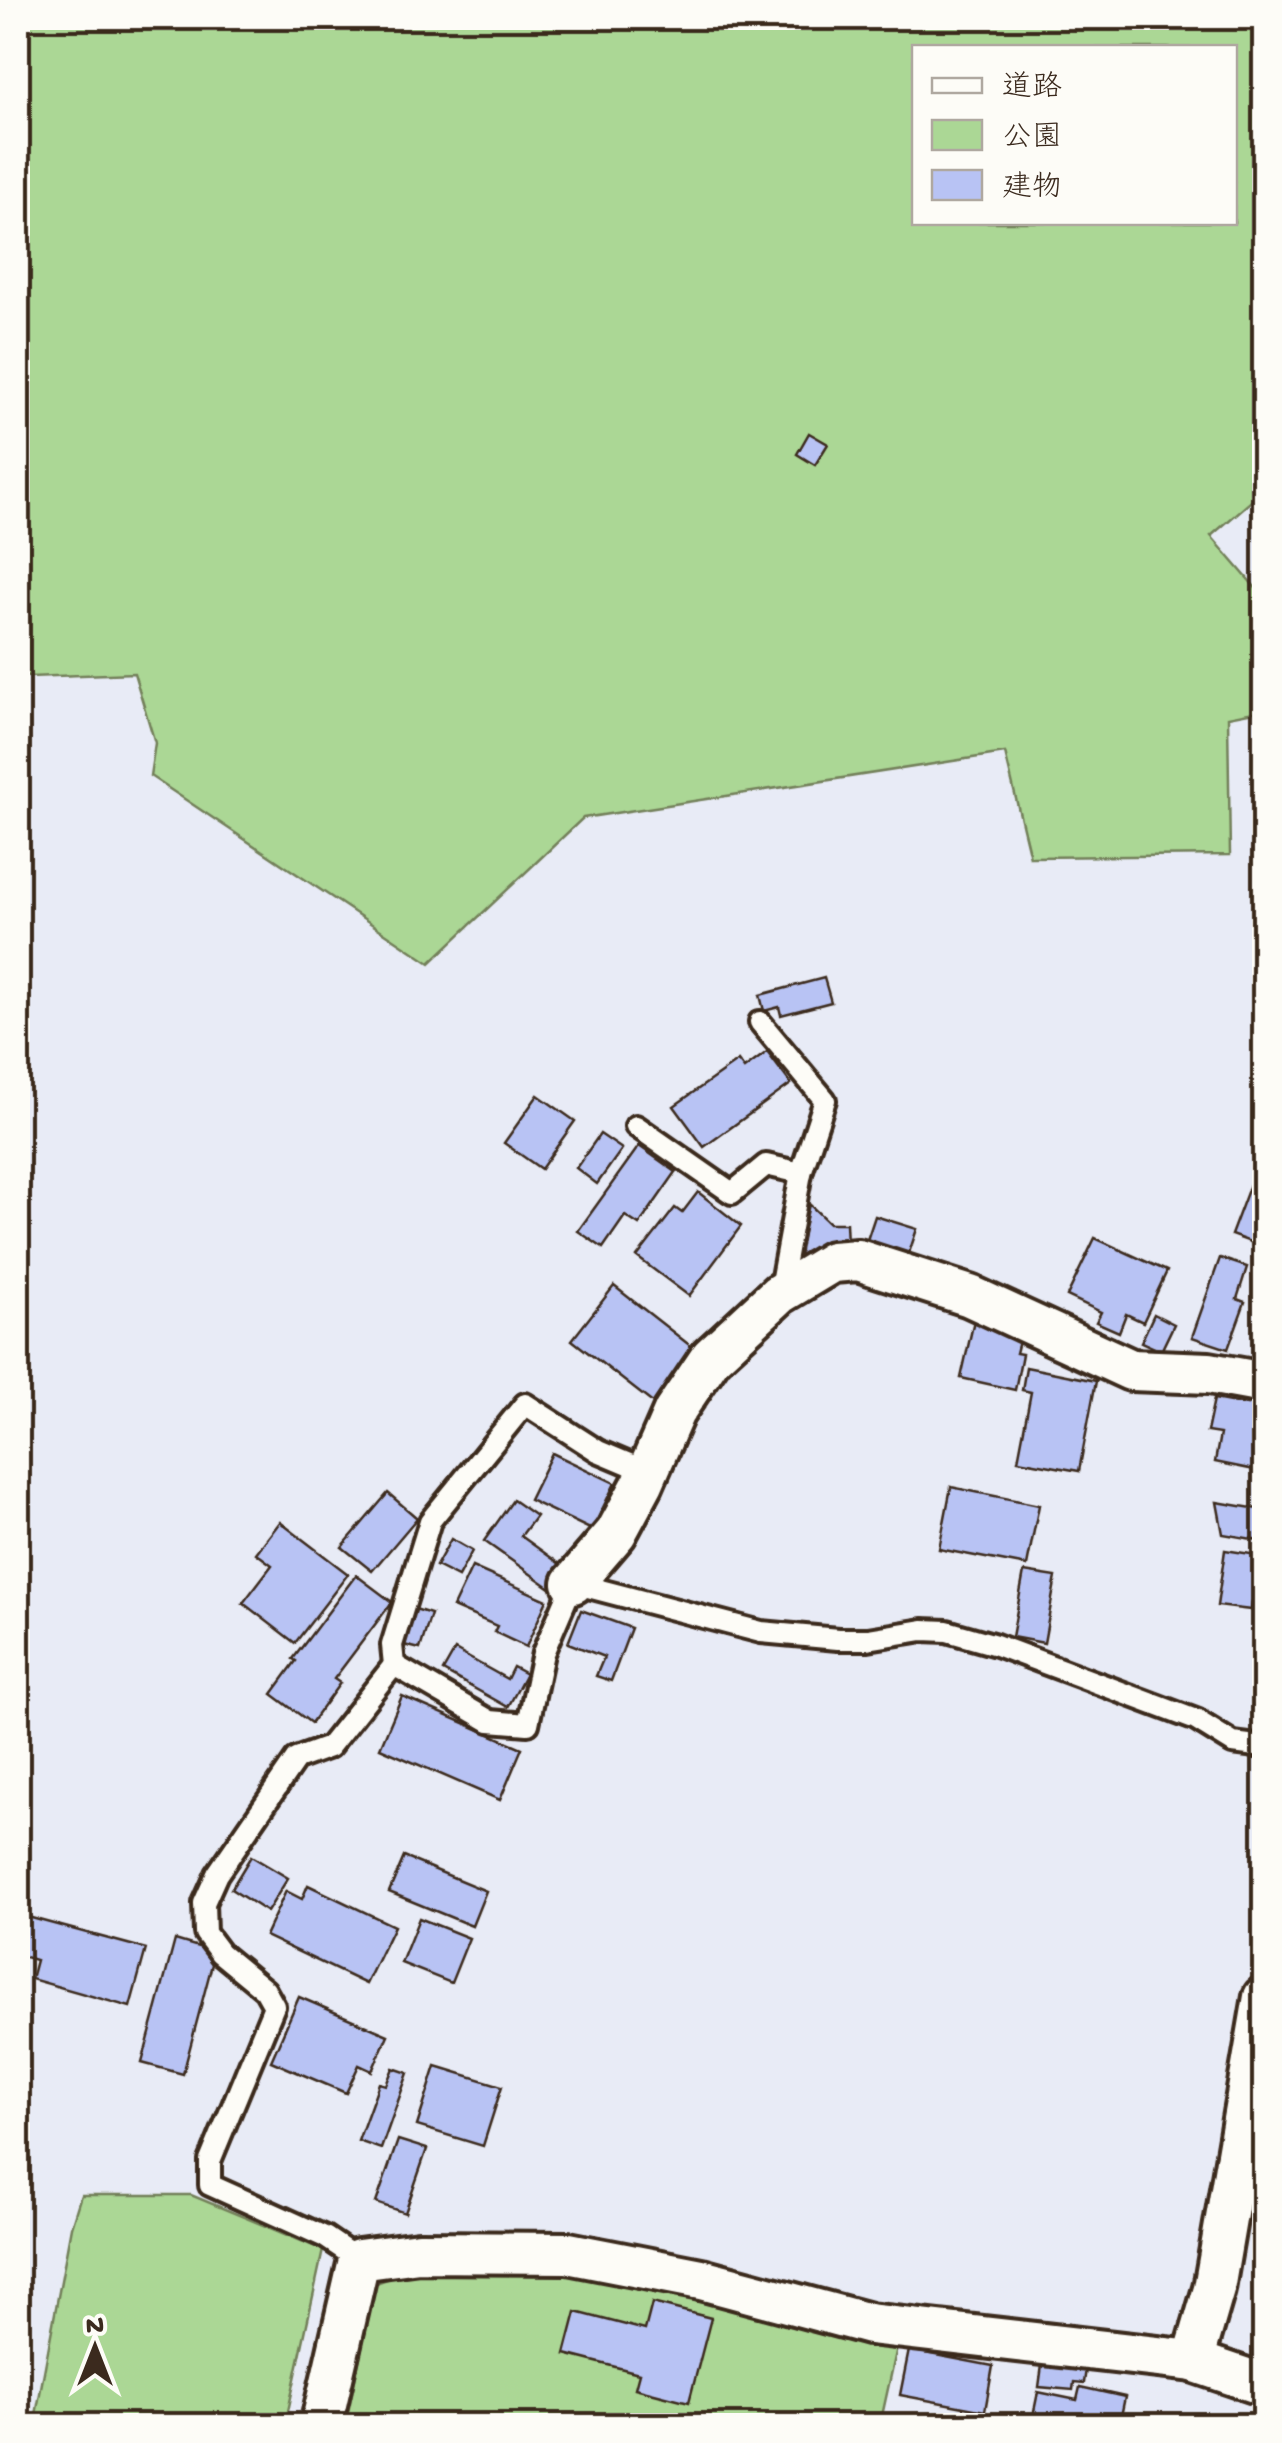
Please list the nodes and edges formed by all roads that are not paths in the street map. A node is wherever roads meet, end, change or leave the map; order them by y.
1 (760, 1022) dead end
2 (636, 1126) dead end
3 (801, 1174) junction
4 (779, 1294) junction
5 (1264, 1383) edge
6 (648, 1472) junction
7 (573, 1584) junction
8 (394, 1665) junction
9 (1264, 1748) edge
10 (1264, 1997) edge
11 (359, 2260) junction
12 (1193, 2361) junction
13 (1264, 2384) edge
14 (320, 2426) edge

1 - 3 lane
2 - 3 lane
3 - 4 lane
4 - 5 street
4 - 6 street
6 - 7 street
6 - 8 lane
7 - 8 lane
7 - 9 lane
8 - 11 lane
10 - 12 street
11 - 12 street
11 - 14 street
12 - 13 street

